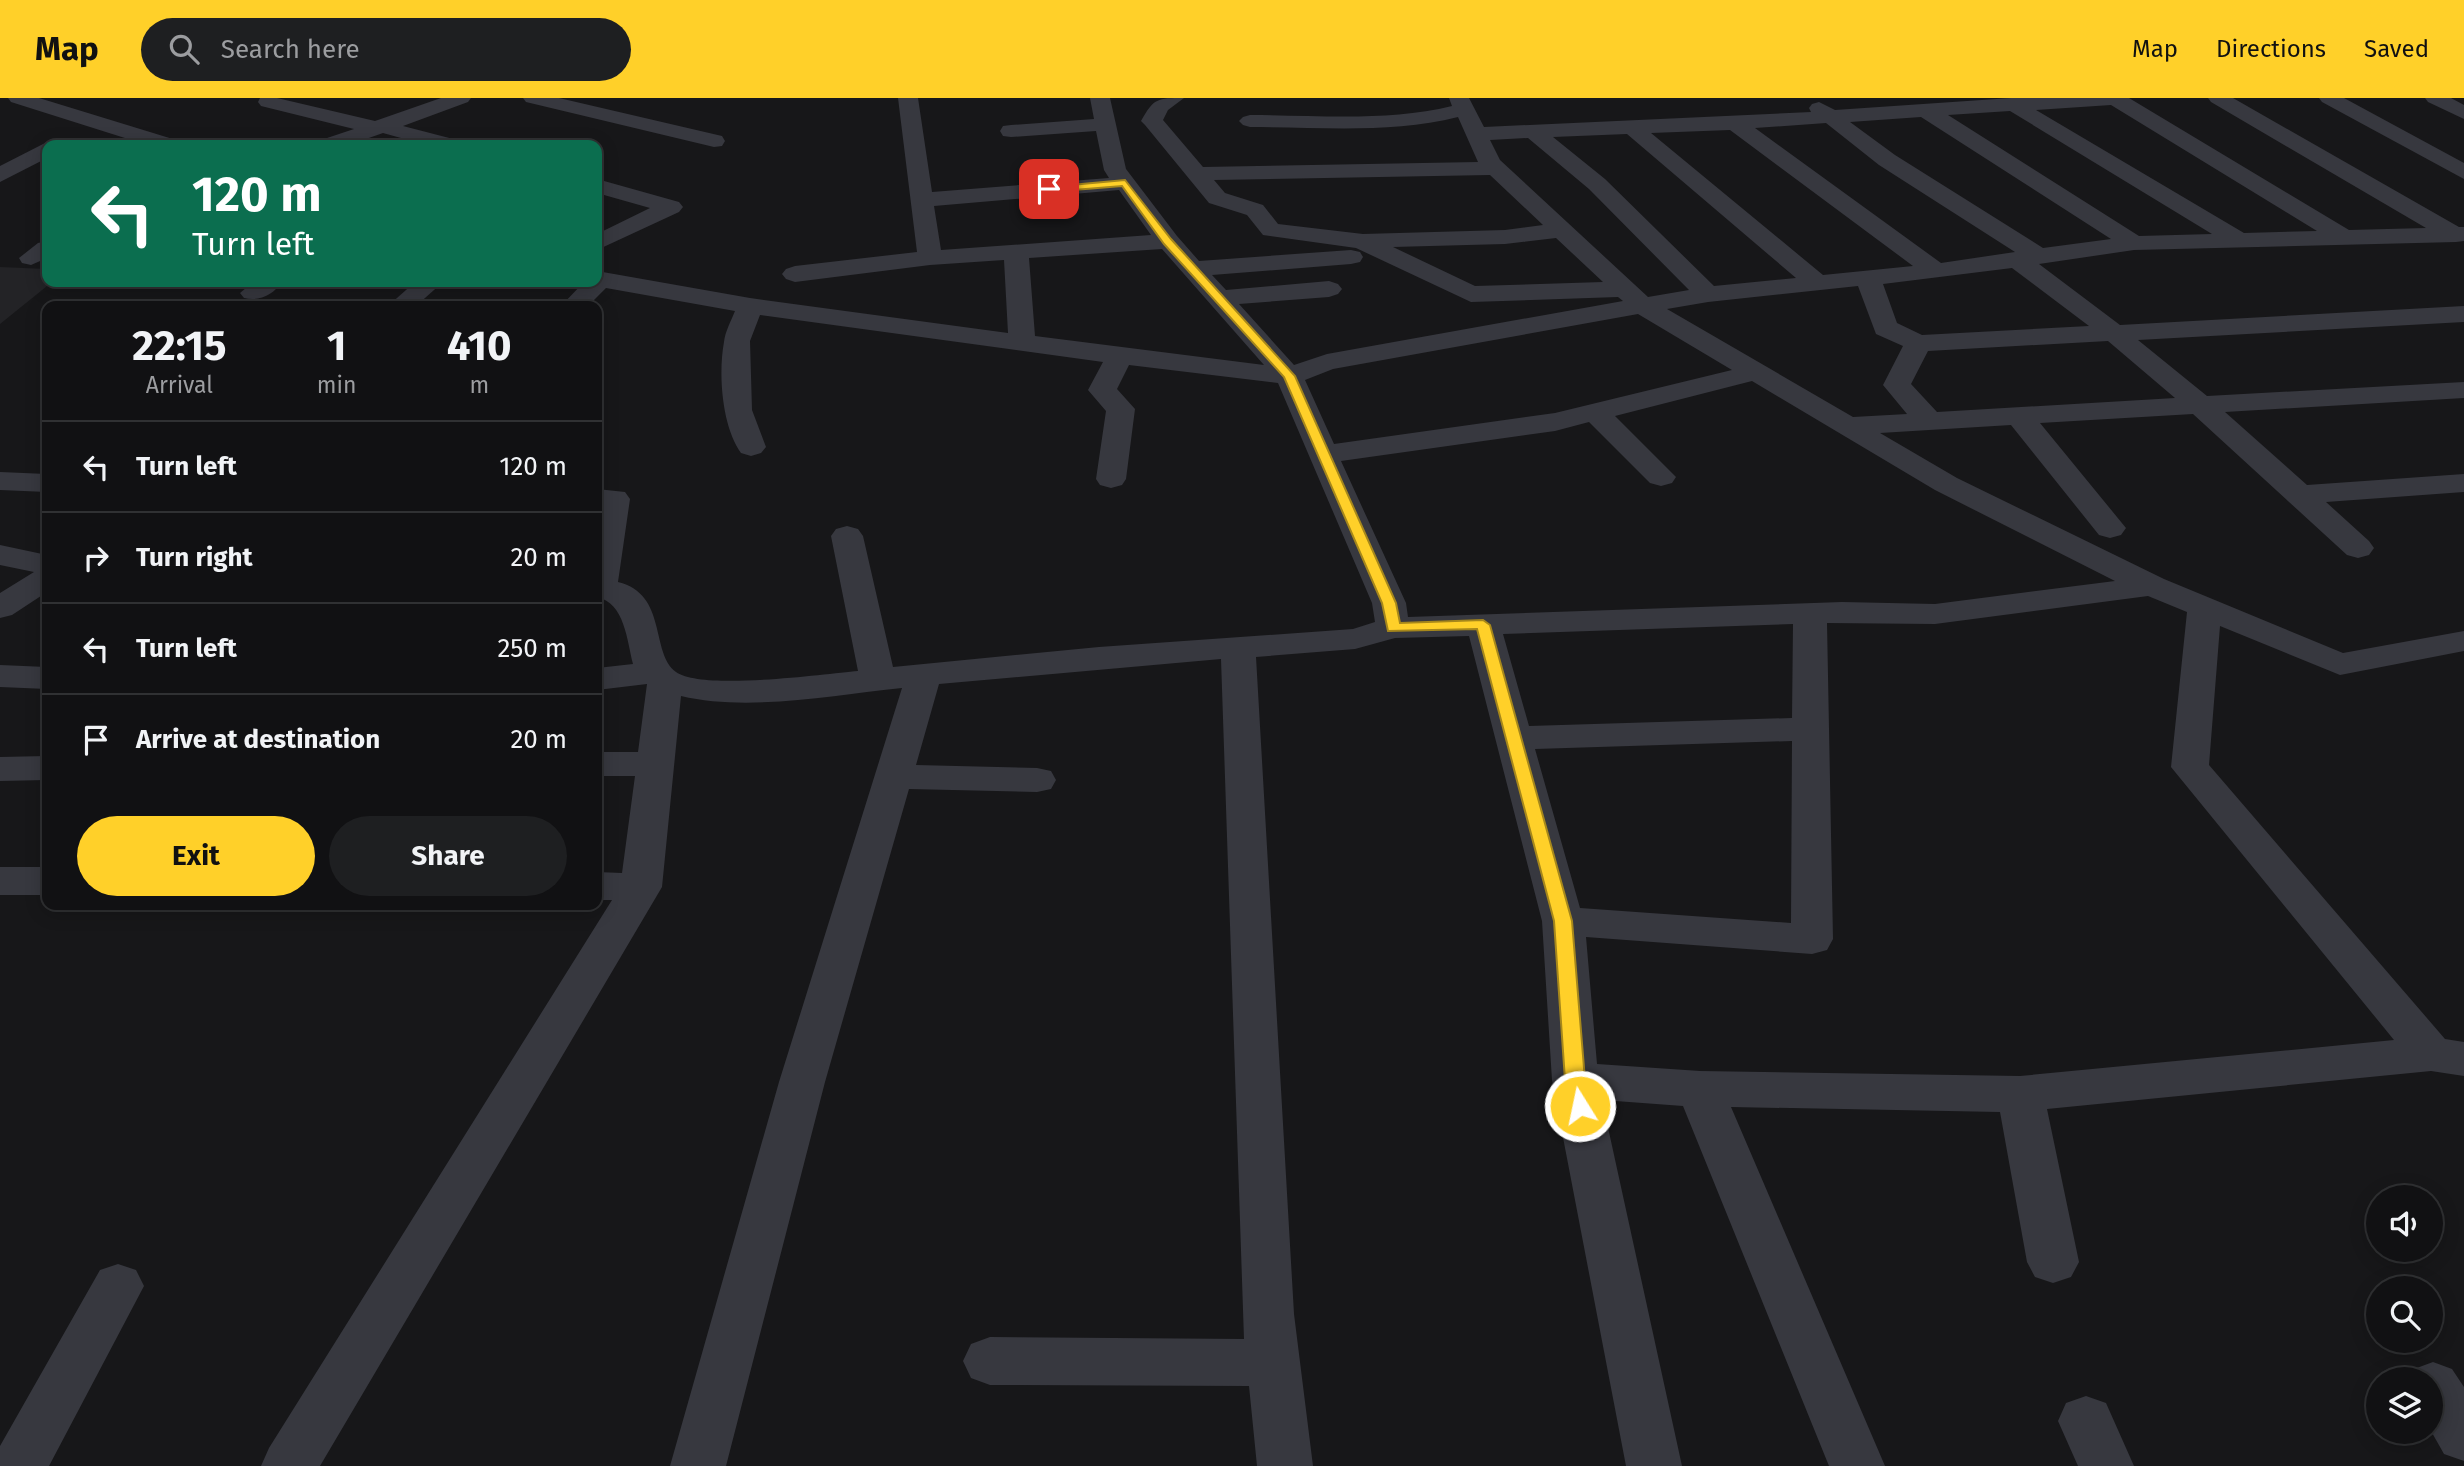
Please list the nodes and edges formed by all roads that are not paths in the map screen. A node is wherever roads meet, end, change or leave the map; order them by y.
1 (18, 98) edge
2 (461, 98) edge
3 (533, 98) edge
4 (908, 98) edge
5 (1100, 98) edge
6 (1174, 98) edge
7 (1807, 98) edge
8 (2117, 98) edge
9 (2218, 98) edge
10 (2329, 98) edge
11 (2435, 98) edge
12 (268, 102) dead end
13 (1673, 102) dead end
14 (2018, 102) edge
15 (1462, 103) edge
16 (1925, 105) edge
17 (1576, 108) dead end
18 (2464, 113) edge
19 (1827, 115) junction
20 (1250, 121) dead end
21 (96, 123) junction
22 (1735, 123) junction
23 (1106, 124) junction
24 (1686, 124) junction
25 (1630, 126) junction
26 (379, 127) junction
27 (1587, 128) junction
28 (1011, 131) dead end
29 (1532, 131) junction
30 (1477, 134) junction
31 (64, 140) edge
32 (152, 140) edge
33 (343, 140) edge
34 (430, 140) edge
35 (714, 141) dead end
36 (42, 152) edge
37 (1496, 168) junction
38 (2464, 172) edge
39 (0, 174) edge
40 (1197, 174) junction
41 (1125, 183) junction
42 (602, 187) edge
43 (922, 200) junction
44 (1561, 230) junction
45 (2461, 236) edge
46 (2344, 237) junction
47 (602, 241) edge
48 (1362, 241) junction
49 (2241, 241) junction
50 (1168, 242) junction
51 (2134, 243) junction
52 (1016, 252) junction
53 (1389, 254) junction
54 (930, 258) junction
55 (2028, 258) junction
56 (1193, 269) junction
57 (1936, 271) junction
58 (795, 274) dead end
59 (1868, 277) junction
60 (602, 281) edge
61 (1816, 282) junction
62 (424, 287) edge
63 (592, 287) edge
64 (1329, 289) dead end
65 (1480, 294) junction
66 (1709, 294) junction
67 (1633, 297) junction
68 (1219, 298) junction
69 (407, 301) edge
70 (579, 301) edge
71 (750, 306) junction
72 (2464, 314) edge
73 (1493, 332) junction
74 (2114, 333) junction
75 (1022, 343) junction
76 (1918, 343) junction
77 (1120, 356) junction
78 (1756, 372) junction
79 (1289, 376) junction
80 (2464, 390) edge
81 (2202, 407) junction
82 (1595, 412) junction
83 (2020, 416) junction
84 (1929, 421) junction
85 (1847, 426) junction
86 (751, 447) dead end
87 (1325, 454) junction
88 (1661, 477) dead end
89 (1111, 479) dead end
90 (0, 481) edge
91 (42, 483) edge
92 (2464, 483) edge
93 (2299, 495) junction
94 (602, 498) edge
95 (2110, 528) dead end
96 (847, 536) dead end
97 (2358, 548) dead end
98 (0, 555) edge
99 (42, 564) edge
100 (602, 565) edge
101 (42, 581) edge
102 (2152, 586) junction
103 (602, 588) edge
104 (2204, 607) junction
105 (0, 608) edge
106 (1810, 613) junction
107 (1483, 625) junction
108 (1393, 628) junction
109 (2464, 641) edge
110 (1238, 648) junction
111 (924, 675) junction
112 (0, 676) edge
113 (660, 676) junction
114 (42, 678) edge
115 (602, 679) edge
116 (878, 679) junction
117 (1811, 730) junction
118 (1513, 738) junction
119 (602, 764) edge
120 (656, 764) junction
121 (42, 768) edge
122 (0, 769) edge
123 (893, 777) junction
124 (1037, 780) dead end
125 (0, 881) edge
126 (42, 881) edge
127 (619, 887) edge
128 (1563, 921) junction
129 (2447, 1057) edge
130 (1575, 1080) junction
131 (1700, 1089) junction
132 (2020, 1094) junction
133 (2053, 1262) dead end
134 (118, 1286) dead end
135 (990, 1361) dead end
136 (1274, 1363) junction
137 (2443, 1402) edge
138 (2464, 1436) edge
139 (19, 1466) edge
140 (289, 1466) edge
141 (698, 1466) edge
142 (1284, 1466) edge
143 (1654, 1466) edge
144 (1857, 1466) edge

1 - 21 street
2 - 26 street
3 - 35 street
4 - 43 street
5 - 23 street
6 - 40 street
7 - 19 street
8 - 14 street
8 - 46 street
9 - 45 street
10 - 38 street
11 - 18 street
12 - 26 street
13 - 24 street
14 - 16 street
14 - 49 street
15 - 20 street
15 - 30 street
16 - 19 street
16 - 51 street
17 - 27 street
19 - 22 street
19 - 55 street
21 - 31 street
21 - 32 street
22 - 24 street
22 - 57 street
23 - 28 street
23 - 41 street
24 - 25 street
25 - 27 street
25 - 61 street
26 - 33 street
26 - 34 street
27 - 29 street
29 - 30 street
29 - 66 street
30 - 37 street
36 - 39 street
37 - 40 street
37 - 44 street
40 - 48 street
41 - 43 street
41 - 50 street
42 - 47 street
43 - 54 street
44 - 48 street
44 - 67 street
45 - 46 street
46 - 49 street
48 - 53 street
49 - 51 street
50 - 52 street
50 - 56 street
51 - 55 street
52 - 54 street
52 - 75 street
53 - 56 street
53 - 65 street
54 - 58 street
55 - 57 street
55 - 74 street
56 - 68 street
57 - 59 street
59 - 61 street
59 - 76 street
60 - 71 street
61 - 66 street
62 - 69 street
63 - 70 street
64 - 68 street
65 - 67 street
65 - 73 street
66 - 67 street
67 - 73 street
67 - 78 street
68 - 79 street
71 - 75 street
71 - 86 street
72 - 74 street
73 - 79 street
74 - 76 street
74 - 81 street
75 - 77 street
76 - 84 street
77 - 79 street
77 - 89 street
78 - 82 street
78 - 85 street
79 - 87 street
80 - 81 street
81 - 83 street
81 - 93 street
82 - 87 street
82 - 88 street
83 - 84 street
83 - 95 street
84 - 85 street
85 - 102 street
87 - 108 street
90 - 91 street
92 - 93 street
93 - 97 street
94 - 100 street
96 - 116 street
98 - 99 street
101 - 105 street
102 - 104 street
102 - 106 street
103 - 113 street
104 - 109 street
104 - 129 street
106 - 107 street
106 - 117 street
107 - 108 street
107 - 118 street
108 - 110 street
110 - 111 street
110 - 136 street
111 - 116 street
111 - 123 street
112 - 114 street
113 - 115 street
113 - 116 street
113 - 120 street
117 - 118 street
117 - 128 street
118 - 128 street
119 - 120 street
120 - 127 street
121 - 122 street
123 - 124 street
123 - 141 street
125 - 126 street
127 - 140 street
128 - 130 street
129 - 132 street
130 - 131 street
130 - 143 street
131 - 132 street
131 - 144 street
132 - 133 street
134 - 139 street
135 - 136 street
136 - 142 street
137 - 138 street

